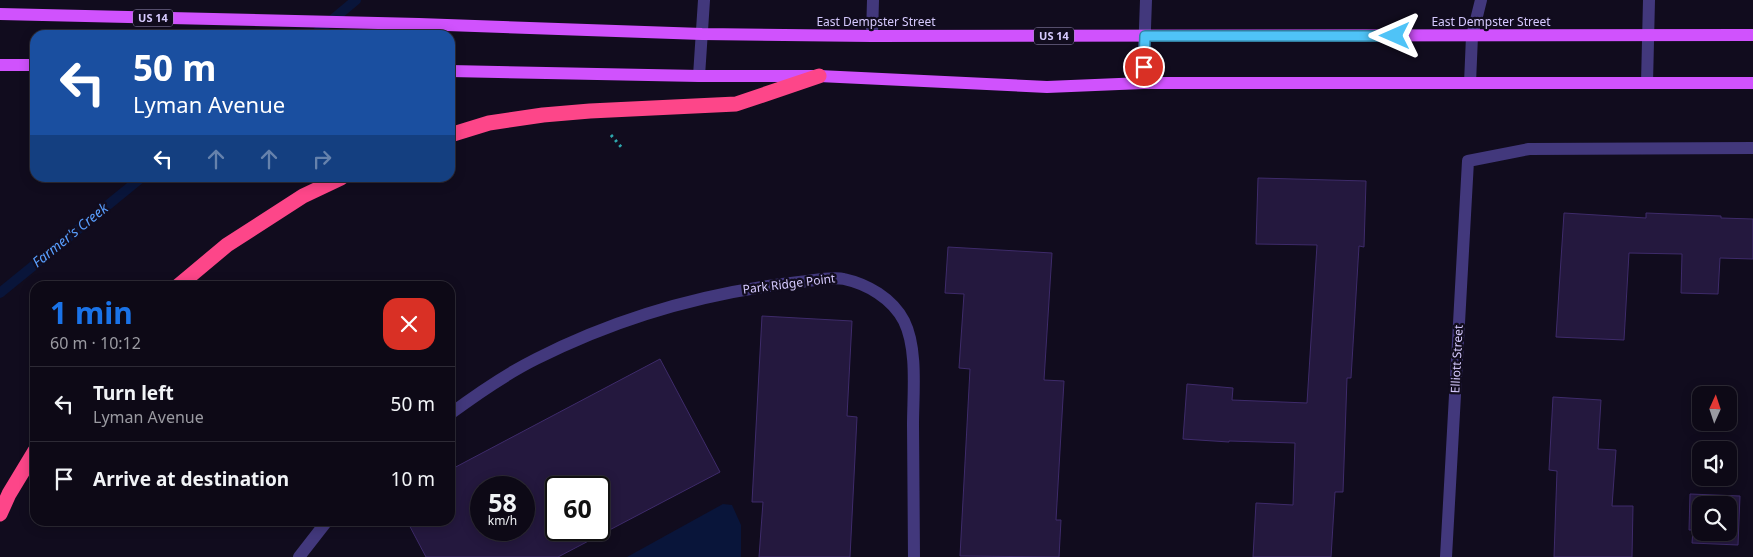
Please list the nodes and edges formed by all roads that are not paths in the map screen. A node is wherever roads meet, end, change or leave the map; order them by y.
1 (704, 0) edge
2 (873, 0) edge
3 (1146, 0) edge
4 (1481, 0) edge
5 (1648, 0) edge
6 (0, 14) edge
7 (702, 34) junction
8 (1647, 35) junction
9 (1753, 35) edge
10 (872, 36) junction
11 (1145, 36) junction
12 (1472, 36) junction
13 (0, 65) edge
14 (30, 65) edge
15 (455, 71) edge
16 (699, 76) junction
17 (819, 76) junction
18 (1753, 82) edge
19 (1143, 83) junction
20 (1470, 83) junction
21 (1647, 83) junction
22 (455, 133) edge
23 (1753, 148) edge
24 (333, 182) edge
25 (184, 281) edge
26 (455, 410) edge
27 (30, 459) edge
28 (0, 514) edge
29 (323, 526) edge
30 (299, 557) edge
31 (914, 557) edge
32 (1446, 557) edge

1 - 7 street
2 - 10 street
3 - 11 street
4 - 12 street
5 - 8 street
6 - 7 main road, East Dempster Street / US 14
7 - 10 main road, East Dempster Street / US 14
7 - 16 street
8 - 9 main road, East Dempster Street / US 14
8 - 12 main road, East Dempster Street / US 14
8 - 21 street
10 - 11 main road, East Dempster Street / US 14
11 - 12 main road, East Dempster Street / US 14
11 - 19 street
12 - 20 street
13 - 14 main road
15 - 16 main road
16 - 17 main road
17 - 19 main road
17 - 22 highway
18 - 21 main road
19 - 20 main road
20 - 21 main road
23 - 32 street, Elliott Street
24 - 25 highway
26 - 31 street, Park Ridge Point
27 - 28 highway
29 - 30 street

